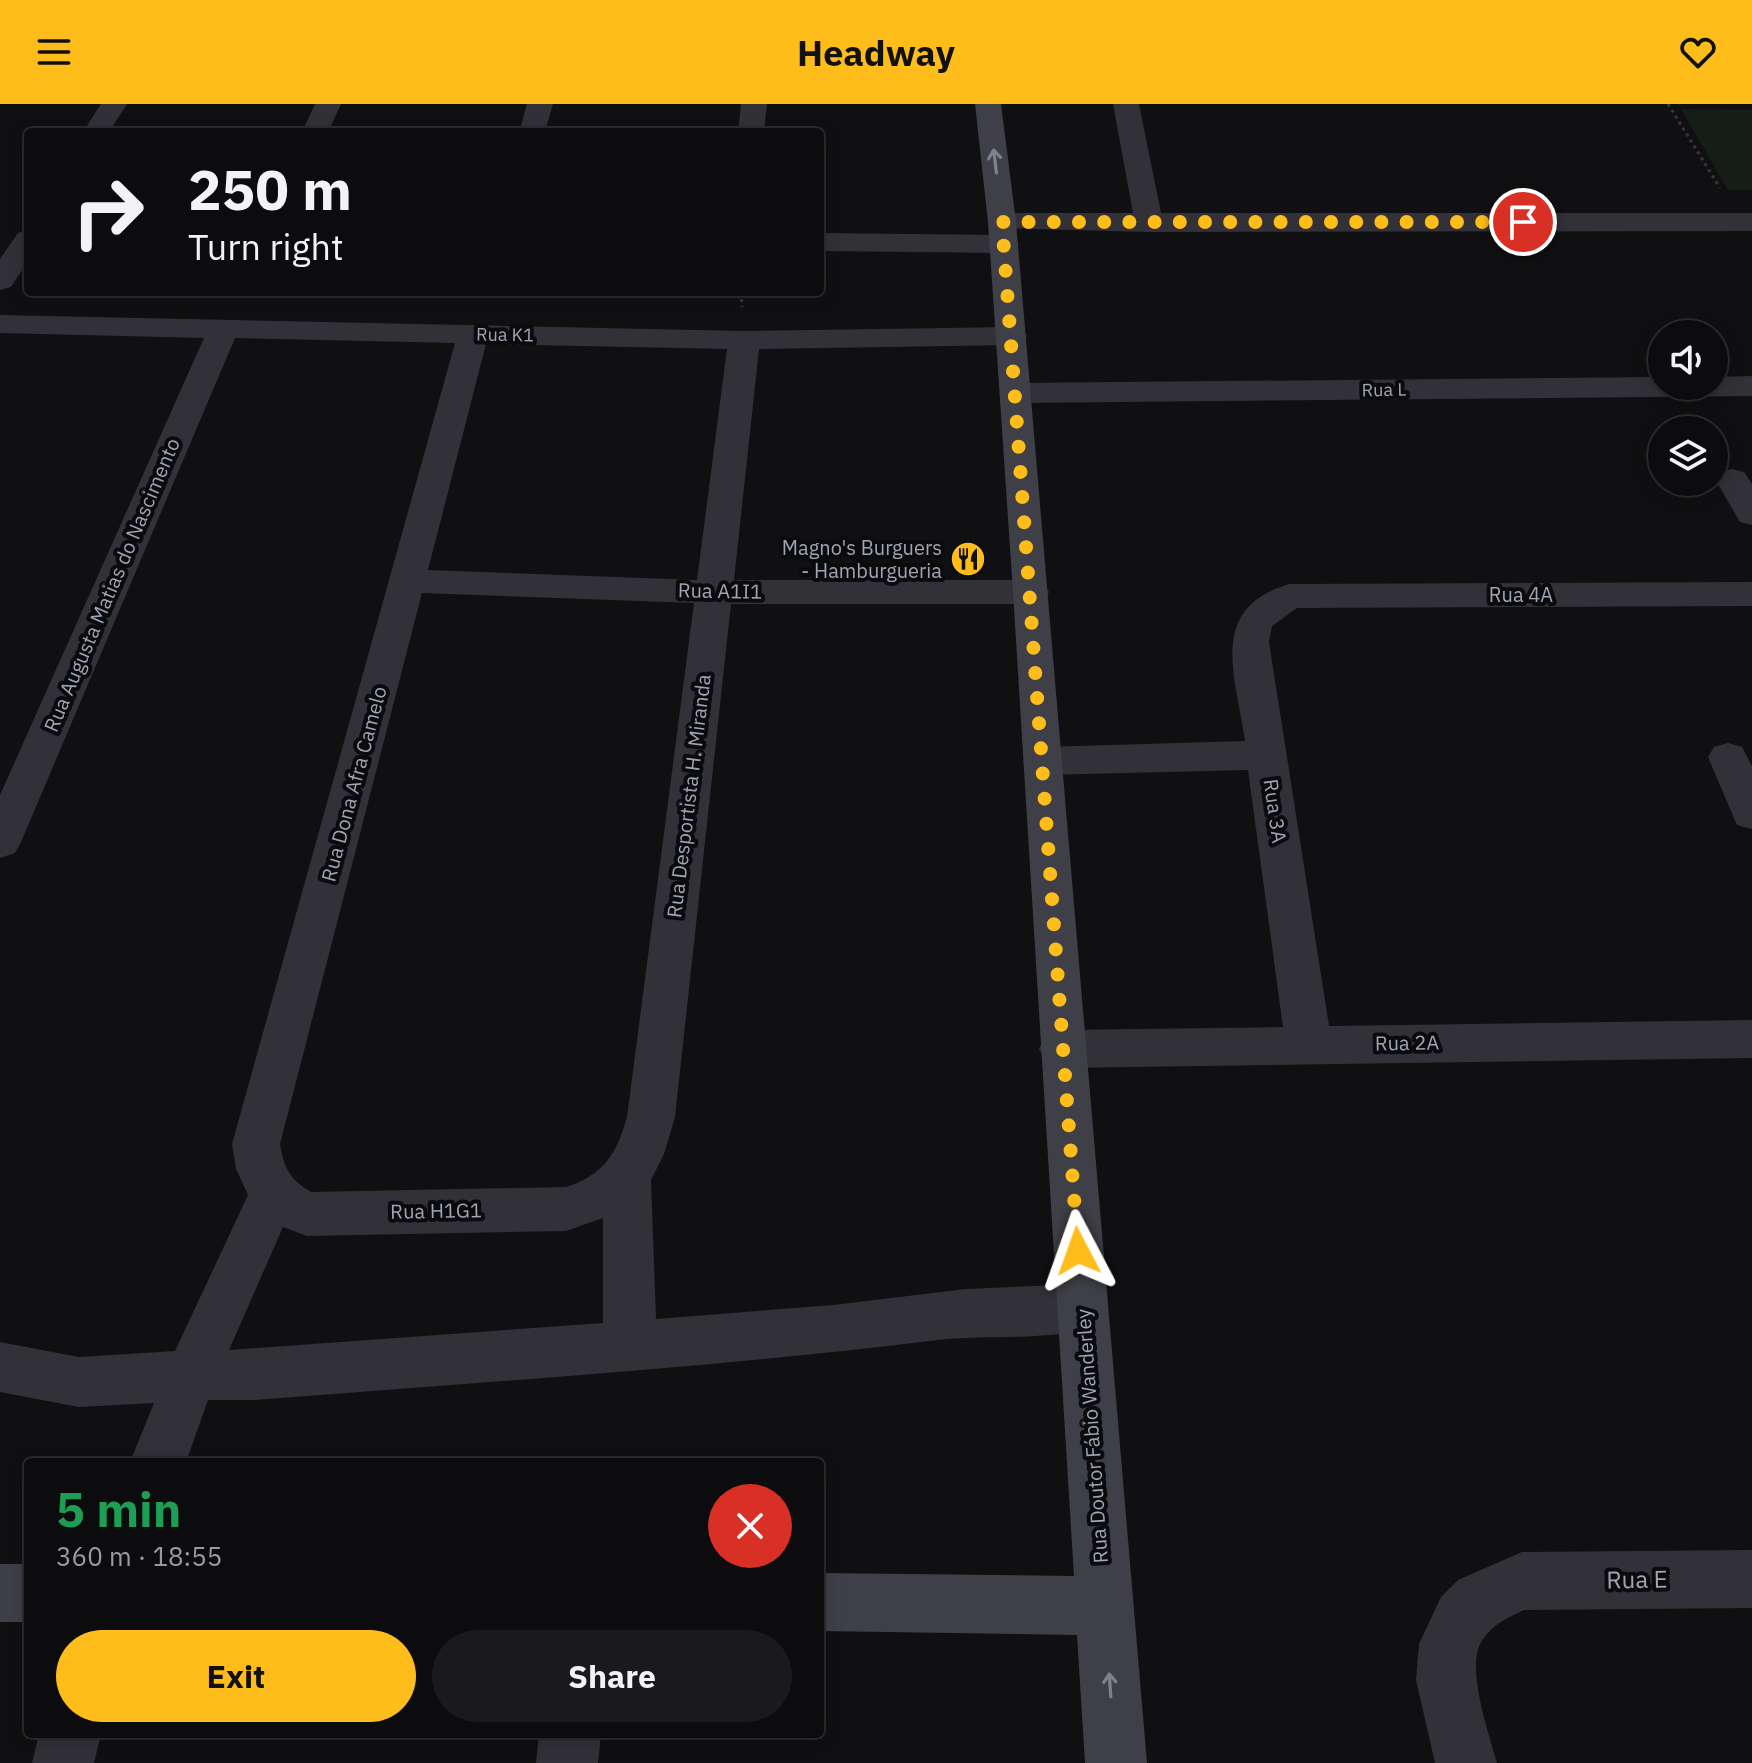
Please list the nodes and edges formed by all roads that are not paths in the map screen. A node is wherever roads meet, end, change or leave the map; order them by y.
1 (114, 104) edge
2 (328, 104) edge
3 (540, 104) edge
4 (754, 104) edge
5 (988, 104) edge
6 (1126, 104) edge
7 (99, 128) edge
8 (317, 128) edge
9 (533, 128) edge
10 (751, 128) edge
11 (1746, 222) edge
12 (1149, 223) junction
13 (1003, 233) junction
14 (824, 242) edge
15 (24, 245) edge
16 (0, 281) edge
17 (0, 324) edge
18 (224, 327) junction
19 (473, 334) junction
20 (1011, 336) junction
21 (744, 340) junction
22 (1752, 386) edge
23 (1015, 393) junction
24 (1732, 479) dead end
25 (1752, 514) edge
26 (409, 581) junction
27 (713, 592) junction
28 (1031, 592) junction
29 (1752, 594) edge
30 (1290, 596) joint
31 (1266, 755) junction
32 (1728, 757) dead end
33 (1043, 761) junction
34 (1752, 814) edge
35 (0, 842) edge
36 (1752, 1039) edge
37 (1309, 1045) junction
38 (1062, 1049) junction
39 (627, 1180) junction
40 (290, 1204) junction
41 (1082, 1308) junction
42 (630, 1345) junction
43 (0, 1367) edge
44 (191, 1375) junction
45 (160, 1458) edge
46 (1752, 1579) edge
47 (0, 1593) edge
48 (24, 1593) edge
49 (824, 1602) edge
50 (1104, 1606) junction
51 (69, 1738) edge
52 (570, 1738) edge
53 (63, 1763) edge
54 (567, 1763) edge
55 (1116, 1763) edge
56 (1466, 1763) edge

1 - 7 street
2 - 8 street
3 - 9 street
4 - 10 street
13 -> 5 street, Rua Doutor Fábio Wanderley
6 - 12 street
11 - 12 street
12 - 13 street
13 - 14 street
13 - 20 street, Rua Doutor Fábio Wanderley
15 - 16 street
17 - 18 street, Rua K1
18 - 19 street, Rua K1
18 - 35 street, Rua Augusta Matias do Nascimento
19 - 21 street, Rua K1
19 - 26 street, Rua Dona Afra Camelo
20 - 21 street, Rua K1
20 - 23 street, Rua Doutor Fábio Wanderley
21 - 27 street, Rua Desportista H. Miranda
22 - 23 street, Rua L
23 - 28 street, Rua Doutor Fábio Wanderley
24 - 25 street
26 - 27 street, Rua A1I1
26 - 40 street, Rua Dona Afra Camelo
27 - 28 street, Rua A1I1
27 - 39 street, Rua Desportista H. Miranda
28 - 33 street, Rua Doutor Fábio Wanderley
29 - 30 street, Rua 4A
30 - 31 street, Rua 3A
31 - 33 street
31 - 37 street, Rua 3A
32 - 34 street
33 - 38 street, Rua Doutor Fábio Wanderley
36 - 37 street, Rua 2A
37 - 38 street, Rua 2A
38 - 41 street, Rua Doutor Fábio Wanderley
39 - 40 street, Rua H1G1
39 - 42 street
40 - 44 street
41 - 42 street
41 - 50 street, Rua Doutor Fábio Wanderley
42 - 44 street
43 - 44 street
44 - 45 street
46 - 56 street, Rua E
47 - 48 street
49 - 50 street
55 -> 50 street, Rua Doutor Fábio Wanderley
51 - 53 street
52 - 54 street

